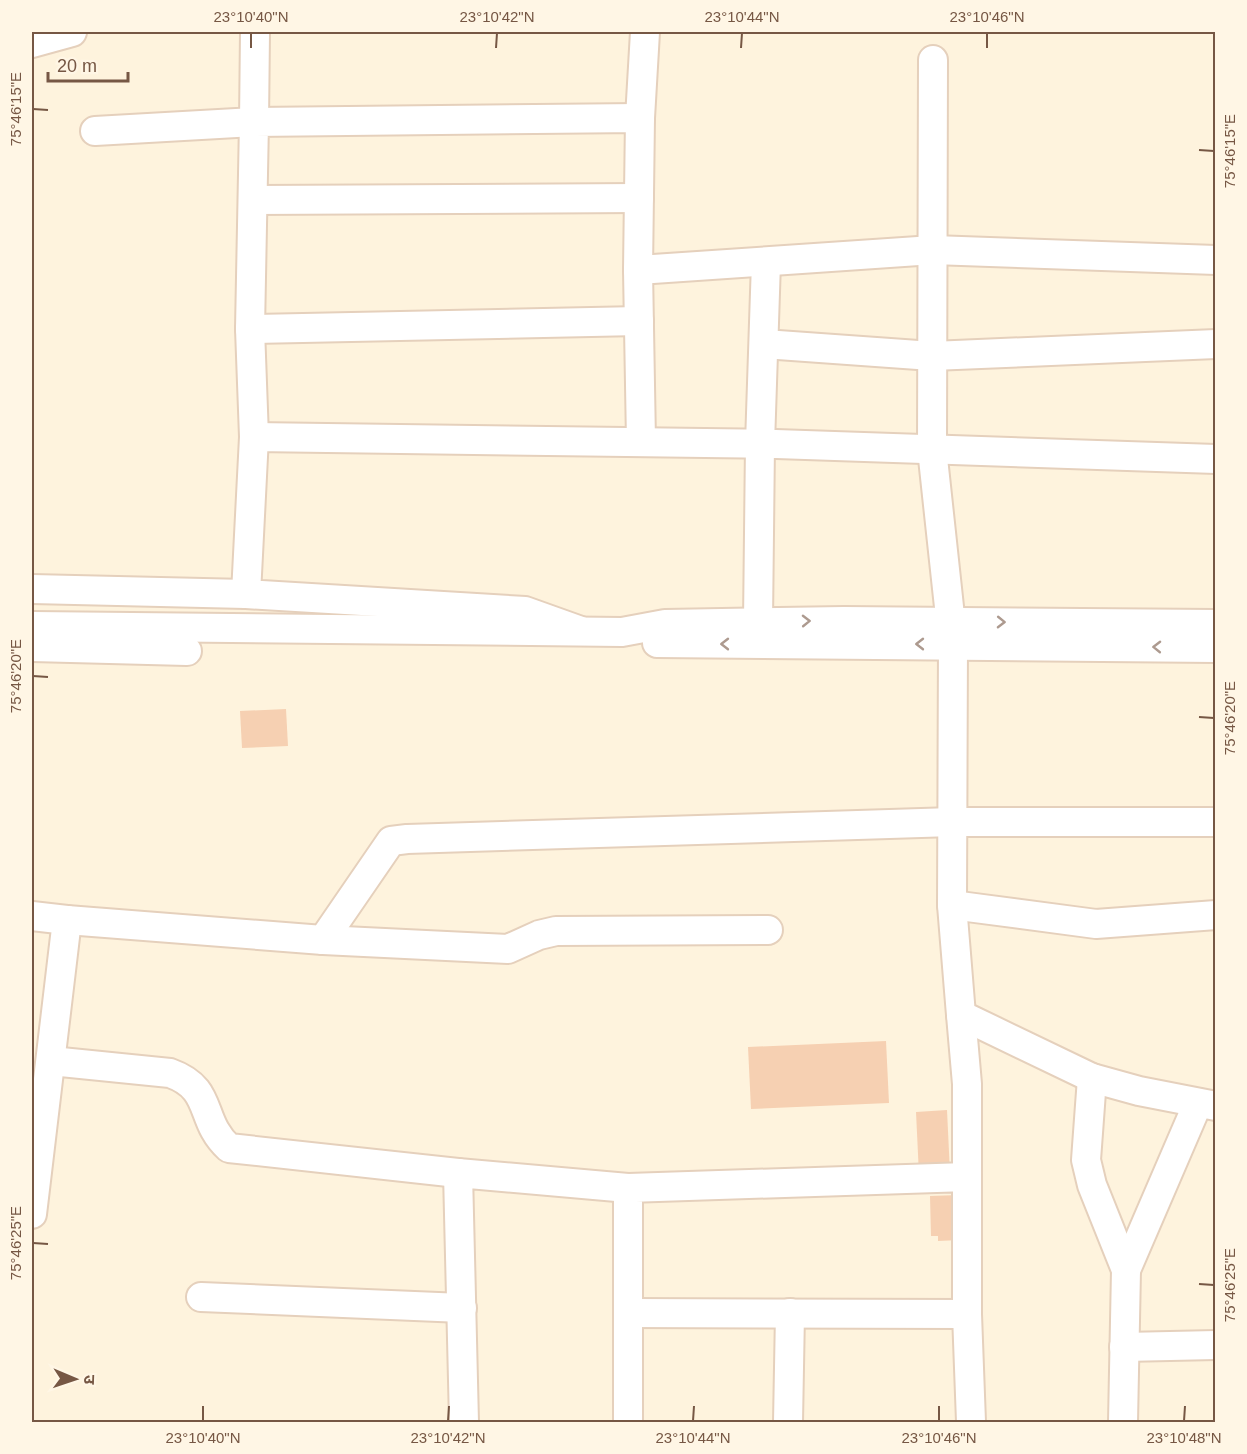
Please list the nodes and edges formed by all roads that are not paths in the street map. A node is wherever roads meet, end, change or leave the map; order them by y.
1 (72, 32) edge
2 (255, 32) edge
3 (645, 32) edge
4 (32, 43) edge
5 (933, 60) dead end
6 (640, 118) junction
7 (254, 122) junction
8 (95, 131) dead end
9 (639, 198) junction
10 (253, 200) junction
11 (933, 250) junction
12 (1215, 260) edge
13 (766, 262) junction
14 (638, 270) junction
15 (639, 321) junction
16 (250, 329) junction
17 (764, 344) junction
18 (1215, 344) edge
19 (932, 356) junction
20 (254, 437) junction
21 (641, 442) junction
22 (760, 444) junction
23 (932, 449) junction
24 (1215, 459) edge
25 (32, 589) edge
26 (246, 594) junction
27 (758, 622) junction
28 (1215, 624) edge
29 (32, 626) edge
30 (581, 631) junction
31 (622, 632) junction
32 (952, 633) junction
33 (32, 647) edge
34 (1215, 648) edge
35 (186, 651) dead end
36 (953, 822) junction
37 (1215, 822) edge
38 (952, 905) junction
39 (1215, 915) edge
40 (32, 916) edge
41 (67, 920) junction
42 (768, 930) dead end
43 (323, 940) junction
44 (961, 1015) junction
45 (51, 1061) junction
46 (1092, 1077) junction
47 (1207, 1105) edge
48 (458, 1173) junction
49 (967, 1177) junction
50 (34, 1185) edge
51 (628, 1188) junction
52 (32, 1214) edge
53 (1126, 1270) junction
54 (201, 1297) dead end
55 (462, 1308) junction
56 (628, 1313) junction
57 (790, 1313) junction
58 (968, 1314) junction
59 (1215, 1345) edge
60 (1124, 1347) junction
61 (464, 1422) edge
62 (628, 1422) edge
63 (788, 1422) edge
64 (957, 1422) edge
65 (971, 1422) edge
66 (1123, 1422) edge

1 - 4 street
2 - 7 street
3 - 6 street
5 - 11 street
6 - 7 street
6 - 9 street
7 - 8 street
7 - 10 street
9 - 10 street
9 - 14 street
10 - 16 street
11 - 12 street
11 - 13 street
11 - 19 street
13 - 14 street
13 - 17 street
14 - 15 street
15 - 16 street
15 - 21 street
16 - 20 street
17 - 19 street
17 - 22 street
18 - 19 street
19 - 23 street
20 - 21 street
20 - 26 street
21 - 22 street
22 - 23 street
22 - 27 street
23 - 24 street
23 - 32 street
25 - 26 street
26 - 30 street
27 - 31 street
27 -> 32 street
32 -> 28 street
29 - 30 street
30 - 31 street
32 -> 31 street
34 -> 32 street
32 - 36 street
33 - 35 street
36 - 37 street
36 - 38 street
36 - 43 street
38 - 39 street
38 - 44 street
40 - 41 street
41 - 43 street
41 - 45 street
42 - 43 street
44 - 46 street
44 - 49 street
45 - 48 street
45 - 50 street
46 - 47 street
46 - 53 street
47 - 53 street
48 - 51 street
48 - 55 street
49 - 51 street
49 - 58 street
50 - 52 street
51 - 56 street
53 - 60 street
54 - 55 street
55 - 61 street
56 - 57 street
56 - 62 street
57 - 58 street
57 - 63 street
58 - 65 street
59 - 60 street
60 - 66 street
64 - 65 street

